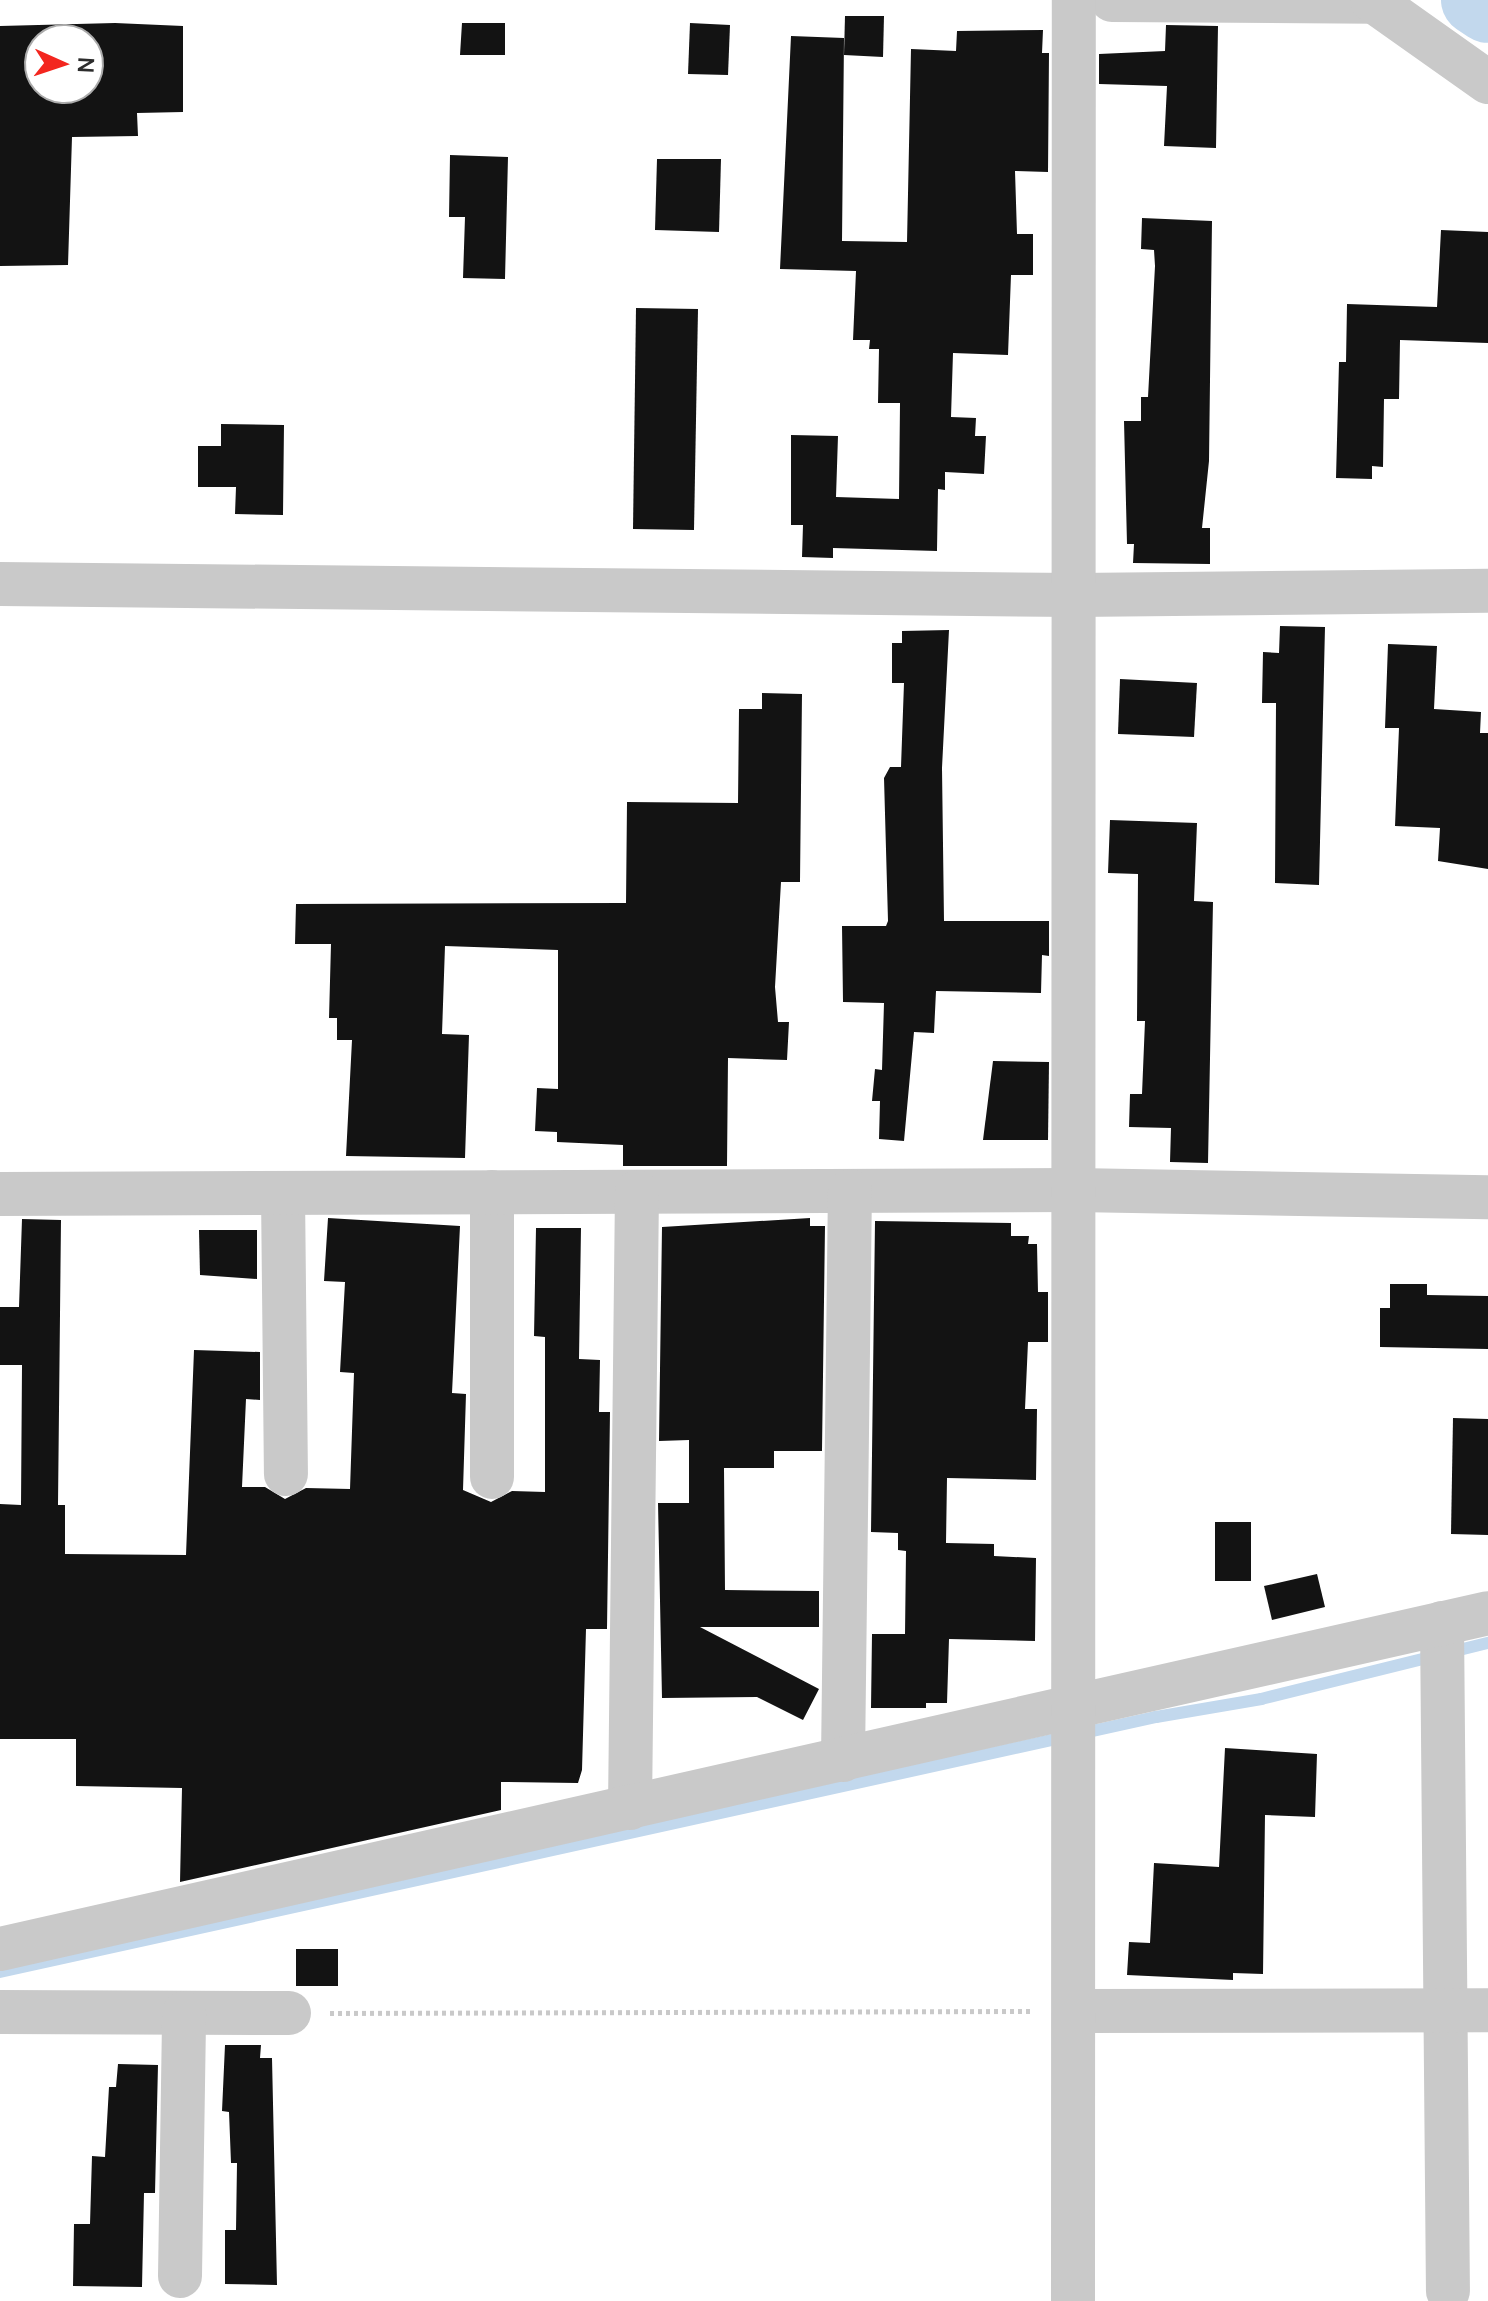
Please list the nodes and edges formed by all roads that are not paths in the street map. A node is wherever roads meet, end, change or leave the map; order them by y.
1 (1074, 0) edge
2 (1112, 0) edge
3 (1373, 1) edge
4 (1488, 82) edge
5 (0, 584) edge
6 (1488, 591) edge
7 (1075, 595) junction
8 (1076, 1190) junction
9 (850, 1191) junction
10 (492, 1192) junction
11 (637, 1192) junction
12 (283, 1193) junction
13 (0, 1194) edge
14 (1488, 1197) edge
15 (286, 1474) dead end
16 (492, 1477) dead end
17 (1488, 1613) edge
18 (1442, 1623) junction
19 (1076, 1726) junction
20 (843, 1760) junction
21 (630, 1808) junction
22 (0, 1949) edge
23 (1467, 2010) edge
24 (1075, 2011) junction
25 (0, 2012) edge
26 (184, 2013) junction
27 (289, 2013) road end
28 (180, 2276) dead end
29 (1448, 2291) dead end
30 (1073, 2301) edge

1 - 7 street
2 - 3 street
3 - 4 street
5 - 7 street
6 - 7 street
7 - 8 street
8 - 9 street
8 - 14 street
8 - 19 street
9 - 11 street
9 - 20 street
10 - 11 street
10 - 12 street
10 - 16 street
11 - 21 street
12 - 13 street
12 - 15 street
17 - 18 street
18 - 19 street
18 - 23 street
19 - 20 street
19 - 24 street
20 - 21 street
21 - 22 street
23 - 24 street
23 - 29 street
24 - 30 street
25 - 26 street
26 - 27 street
26 - 28 street

